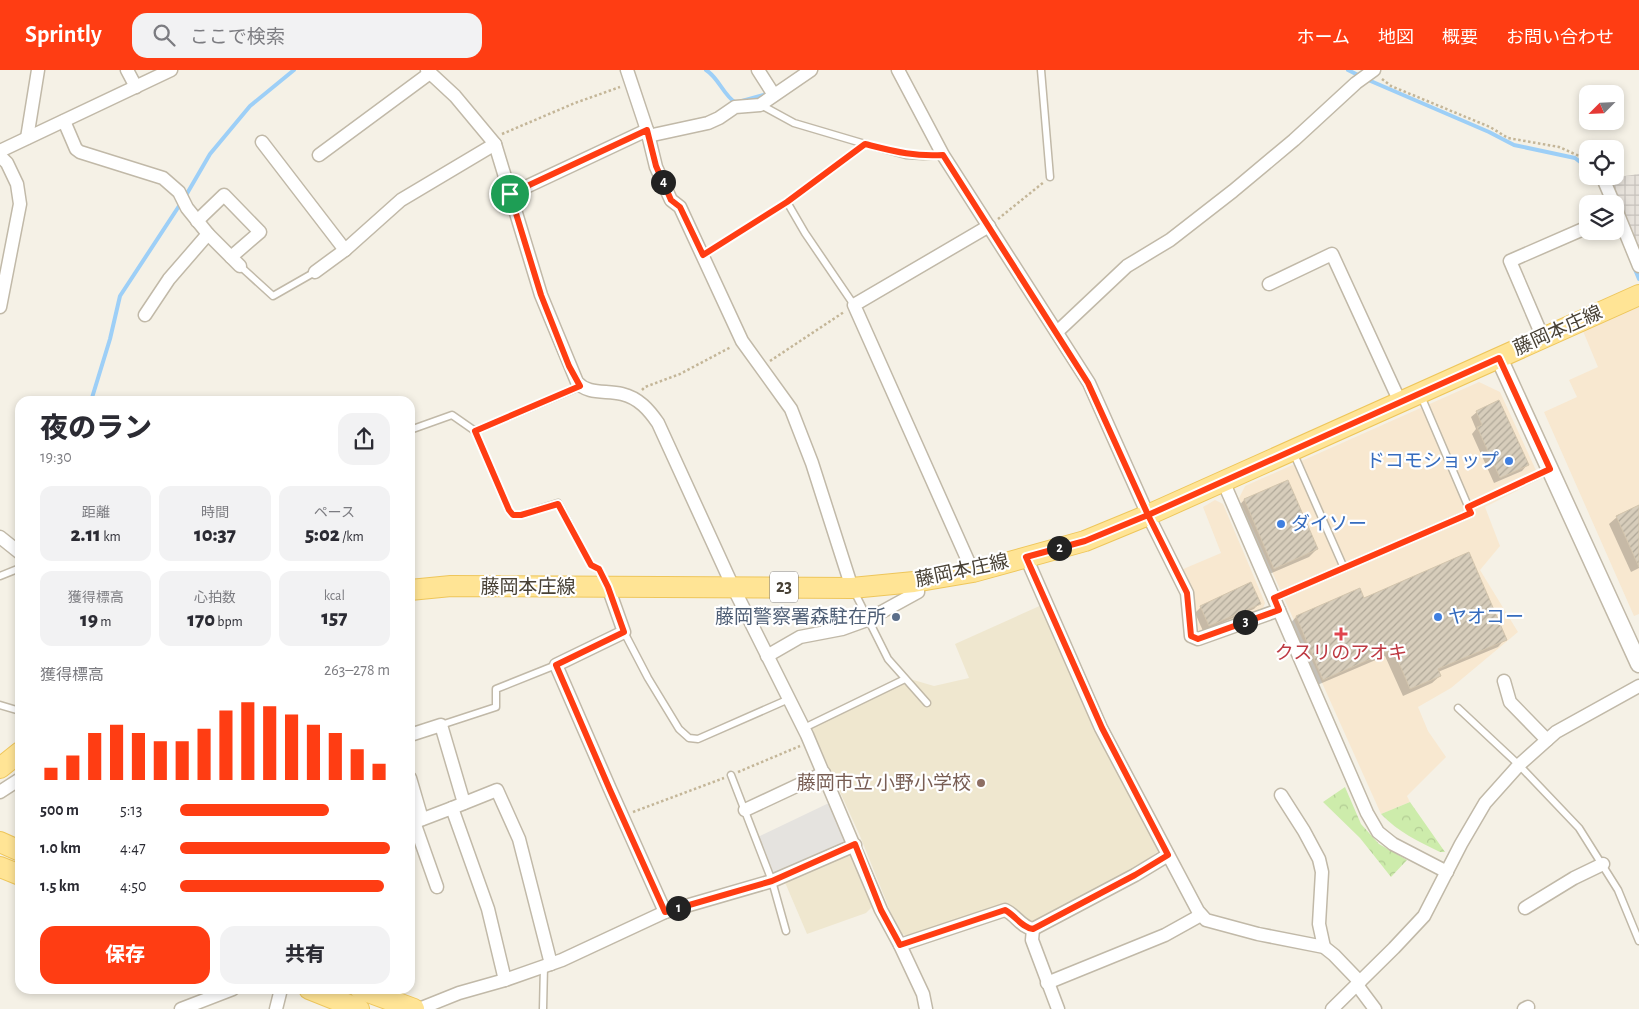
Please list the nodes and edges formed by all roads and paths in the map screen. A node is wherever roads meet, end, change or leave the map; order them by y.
1 (38, 70) edge
2 (127, 70) edge
3 (172, 70) edge
4 (627, 70) edge
5 (758, 70) edge
6 (811, 70) edge
7 (898, 70) edge
8 (1041, 70) edge
9 (428, 71) edge
10 (1373, 71) edge
11 (632, 83) junction
12 (136, 87) junction
13 (774, 95) junction
14 (760, 105) junction
15 (64, 121) junction
16 (648, 133) junction
17 (27, 138) junction
18 (493, 141) junction
19 (262, 142) dead end
20 (865, 144) junction
21 (0, 151) edge
22 (319, 155) dead end
23 (943, 155) junction
24 (0, 156) edge
25 (1579, 156) edge
26 (1050, 177) joint
27 (510, 194) junction
28 (787, 202) junction
29 (197, 221) junction
30 (989, 226) junction
31 (1579, 231) edge
32 (1624, 231) edge
33 (208, 234) junction
34 (345, 250) junction
35 (703, 255) junction
36 (236, 261) junction
37 (1639, 266) edge
38 (315, 272) joint
39 (1269, 284) dead end
40 (1639, 295) edge
41 (854, 305) junction
42 (0, 307) edge
43 (145, 316) dead end
44 (1057, 332) junction
45 (1543, 338) junction
46 (742, 341) junction
47 (1499, 358) junction
48 (760, 368) junction
49 (580, 386) junction
50 (1420, 393) junction
51 (633, 398) junction
52 (1400, 402) junction
53 (415, 428) edge
54 (475, 431) junction
55 (1292, 450) junction
56 (1550, 469) junction
57 (1223, 481) junction
58 (1468, 507) junction
59 (1148, 515) junction
60 (0, 537) edge
61 (15, 549) edge
62 (1026, 557) junction
63 (1344, 568) junction
64 (15, 570) edge
65 (973, 572) junction
66 (0, 576) edge
67 (918, 582) junction
68 (608, 587) junction
69 (733, 587) junction
70 (852, 588) junction
71 (415, 590) edge
72 (1276, 604) junction
73 (867, 620) junction
74 (624, 632) junction
75 (767, 656) junction
76 (1639, 664) edge
77 (556, 665) junction
78 (905, 678) junction
79 (1504, 681) dead end
80 (1639, 686) edge
81 (789, 699) junction
82 (927, 704) dead end
83 (0, 705) edge
84 (1458, 708) dead end
85 (15, 710) edge
86 (441, 725) junction
87 (804, 728) junction
88 (415, 733) edge
89 (1547, 740) junction
90 (810, 741) junction
91 (15, 756) edge
92 (1519, 766) junction
93 (0, 768) edge
94 (824, 773) junction
95 (731, 775) junction
96 (15, 782) edge
97 (0, 792) edge
98 (1280, 795) dead end
99 (464, 803) junction
100 (452, 808) junction
101 (745, 810) junction
102 (622, 816) junction
103 (415, 822) edge
104 (0, 842) edge
105 (855, 844) junction
106 (15, 849) edge
107 (1168, 855) junction
108 (1603, 864) junction
109 (0, 867) edge
110 (15, 872) edge
111 (1447, 872) junction
112 (772, 881) junction
113 (437, 888) dead end
114 (1525, 908) dead end
115 (665, 912) junction
116 (1201, 915) junction
117 (1033, 929) junction
118 (786, 931) dead end
119 (1639, 941) edge
120 (900, 945) junction
121 (1324, 947) junction
122 (547, 965) junction
123 (505, 980) junction
124 (1047, 982) junction
125 (1358, 983) junction
126 (220, 994) edge
127 (280, 994) edge
128 (322, 994) edge
129 (374, 994) edge
130 (181, 1009) edge
131 (276, 1009) edge
132 (359, 1009) edge
133 (414, 1009) edge
134 (419, 1009) edge
135 (542, 1009) edge
136 (926, 1009) edge
137 (1058, 1009) edge
138 (1332, 1009) edge
139 (1375, 1009) edge

1 - 17 street
2 - 12 street
3 - 12 street
4 - 11 street
5 - 13 street
6 - 13 street
7 - 23 street
8 - 26 lane
9 - 18 street
9 - 22 street
10 - 25 path
10 - 44 street
11 - 16 street
11 - 18 path
12 - 15 street
13 - 14 street
14 - 16 street
14 - 20 lane
15 - 17 street
15 - 29 street
16 - 27 street
16 - 35 street
17 - 21 street
18 - 27 street
18 - 34 street
19 - 34 street
20 - 23 lane
20 - 28 lane
23 - 30 street
24 - 42 street
26 - 30 path
27 - 49 street
28 - 35 lane
28 - 41 lane
29 - 33 street
29 - 36 street
30 - 41 street
30 - 44 street
31 - 45 street
32 - 37 street
33 - 36 street
33 - 43 street
34 - 38 street
35 - 46 street
36 - 38 lane
39 - 52 street
40 - 45 main road, 藤岡本庄線 / 23
41 - 48 path
41 - 65 street
44 - 59 street
45 - 47 main road, 藤岡本庄線 / 23
46 - 48 street
46 - 51 path
47 - 50 main road, 藤岡本庄線 / 23
47 - 56 street
48 - 70 street
49 - 51 street
49 - 54 lane
50 - 52 main road, 藤岡本庄線 / 23
50 - 58 lane
51 - 69 street
52 - 55 main road, 藤岡本庄線 / 23
53 - 54 lane
54 - 68 lane
55 - 57 main road, 藤岡本庄線 / 23
55 - 63 lane
56 - 58 lane
56 - 76 street
57 - 59 main road, 藤岡本庄線 / 23
57 - 72 street
58 - 63 lane
59 - 62 main road, 藤岡本庄線 / 23
59 - 72 street
60 - 61 street
62 - 65 main road, 藤岡本庄線 / 23
62 - 107 street
63 - 72 lane
64 - 66 lane
65 - 67 main road, 藤岡本庄線 / 23
67 - 70 main road, 藤岡本庄線 / 23
67 - 73 street
68 - 69 main road, 藤岡本庄線 / 23
68 - 71 main road, 藤岡本庄線 / 23
68 - 74 street
69 - 70 main road, 藤岡本庄線 / 23
69 - 75 street
70 - 73 lane
72 - 111 street
73 - 75 street
73 - 78 lane
74 - 77 street
74 - 81 lane
75 - 81 street
77 - 86 lane
77 - 102 street
78 - 82 lane
78 - 87 lane
79 - 89 street
80 - 89 street
81 - 87 street
83 - 85 lane
84 - 92 lane
86 - 88 street
86 - 99 street
87 - 90 street
89 - 92 street
90 - 94 street
90 - 95 path
91 - 93 main road
92 - 108 lane
92 - 111 street
94 - 101 street
94 - 105 street
95 - 101 lane
95 - 102 path
96 - 97 street
98 - 121 street
99 - 100 street
99 - 122 street
100 - 103 street
100 - 123 street
101 - 112 lane
102 - 115 street
103 - 113 street
104 - 106 main road
105 - 112 street
105 - 120 street
107 - 116 street
107 - 117 street
108 - 114 street
108 - 119 lane
109 - 110 main road
111 - 125 street
112 - 115 street
112 - 118 lane
115 - 122 street
116 - 121 street
116 - 124 street
117 - 120 street
117 - 124 street
120 - 136 street
121 - 125 street
122 - 123 street
122 - 135 lane
123 - 134 street
124 - 137 street
125 - 138 street
125 - 139 street
126 - 130 street
127 - 131 street
128 - 132 main road
129 - 133 main road

